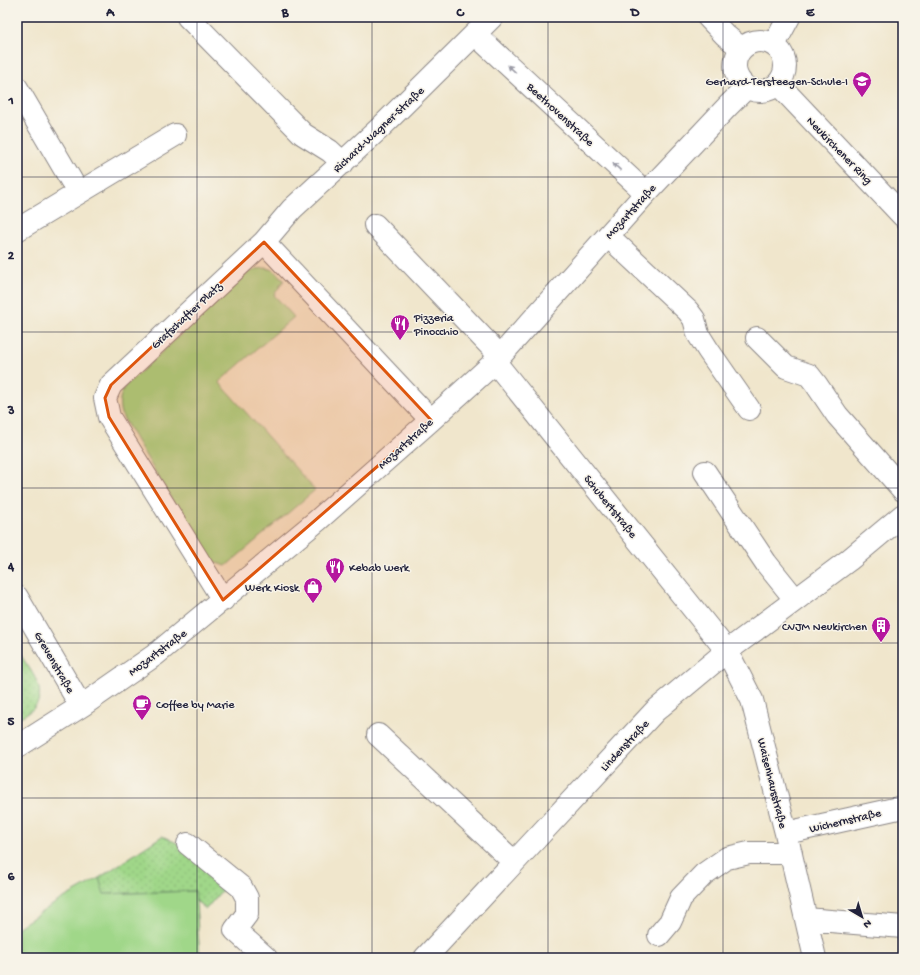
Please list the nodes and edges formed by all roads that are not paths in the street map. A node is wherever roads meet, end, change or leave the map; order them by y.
1 (188, 17) edge
2 (492, 17) edge
3 (708, 17) edge
4 (789, 17) edge
5 (476, 35) junction
6 (774, 45) junction
7 (742, 48) junction
8 (778, 84) junction
9 (17, 88) edge
10 (746, 88) junction
11 (175, 135) dead end
12 (343, 163) junction
13 (78, 192) junction
14 (646, 193) junction
15 (903, 216) edge
16 (375, 225) dead end
17 (17, 230) edge
18 (608, 236) junction
19 (264, 242) junction
20 (757, 338) dead end
21 (498, 359) junction
22 (749, 409) dead end
23 (431, 420) junction
24 (705, 472) dead end
25 (903, 490) edge
26 (903, 515) edge
27 (903, 530) edge
28 (849, 560) junction
29 (17, 597) edge
30 (223, 600) junction
31 (796, 600) junction
32 (727, 651) junction
33 (82, 705) junction
34 (378, 735) dead end
35 (17, 747) edge
36 (903, 806) edge
37 (788, 843) junction
38 (188, 844) dead end
39 (514, 862) junction
40 (806, 919) junction
41 (903, 926) edge
42 (659, 935) dead end
43 (434, 954) edge
44 (266, 958) edge
45 (815, 958) edge

1 - 12 street
2 - 5 street, Richard-Wagner-Straße
3 - 7 street
4 - 6 street
5 - 12 street, Richard-Wagner-Straße
14 -> 5 street, Beethovenstraße
6 - 7 street
6 - 8 street
7 - 10 street
8 - 10 street
8 - 15 street, Neukirchener Ring
9 - 13 street
10 - 14 street, Mozartstraße
11 - 13 street
12 - 19 street, Richard-Wagner-Straße
13 - 17 street
14 - 18 street, Mozartstraße
16 - 21 street, Schubertstraße
18 - 21 street, Mozartstraße
18 - 22 street
19 - 23 street
19 - 30 street, Grafschafter Platz
20 - 25 street
21 - 23 street, Mozartstraße
21 - 32 street, Schubertstraße
23 - 30 street, Mozartstraße
24 - 31 street
26 - 28 street, Lindenstraße
27 - 28 street, Lindenstraße
28 - 31 street, Lindenstraße
29 - 33 street, Grevenstraße
30 - 33 street, Mozartstraße
31 - 32 street, Lindenstraße
32 - 37 street, Waisenhausstraße
32 - 39 street, Lindenstraße
33 - 35 street, Mozartstraße
34 - 39 street
36 - 37 street, Wichernstraße
37 - 40 street, Waisenhausstraße
37 - 42 street, Wichernstraße
38 - 44 street
39 - 43 street, Lindenstraße
40 - 41 street
40 - 45 street, Waisenhausstraße

